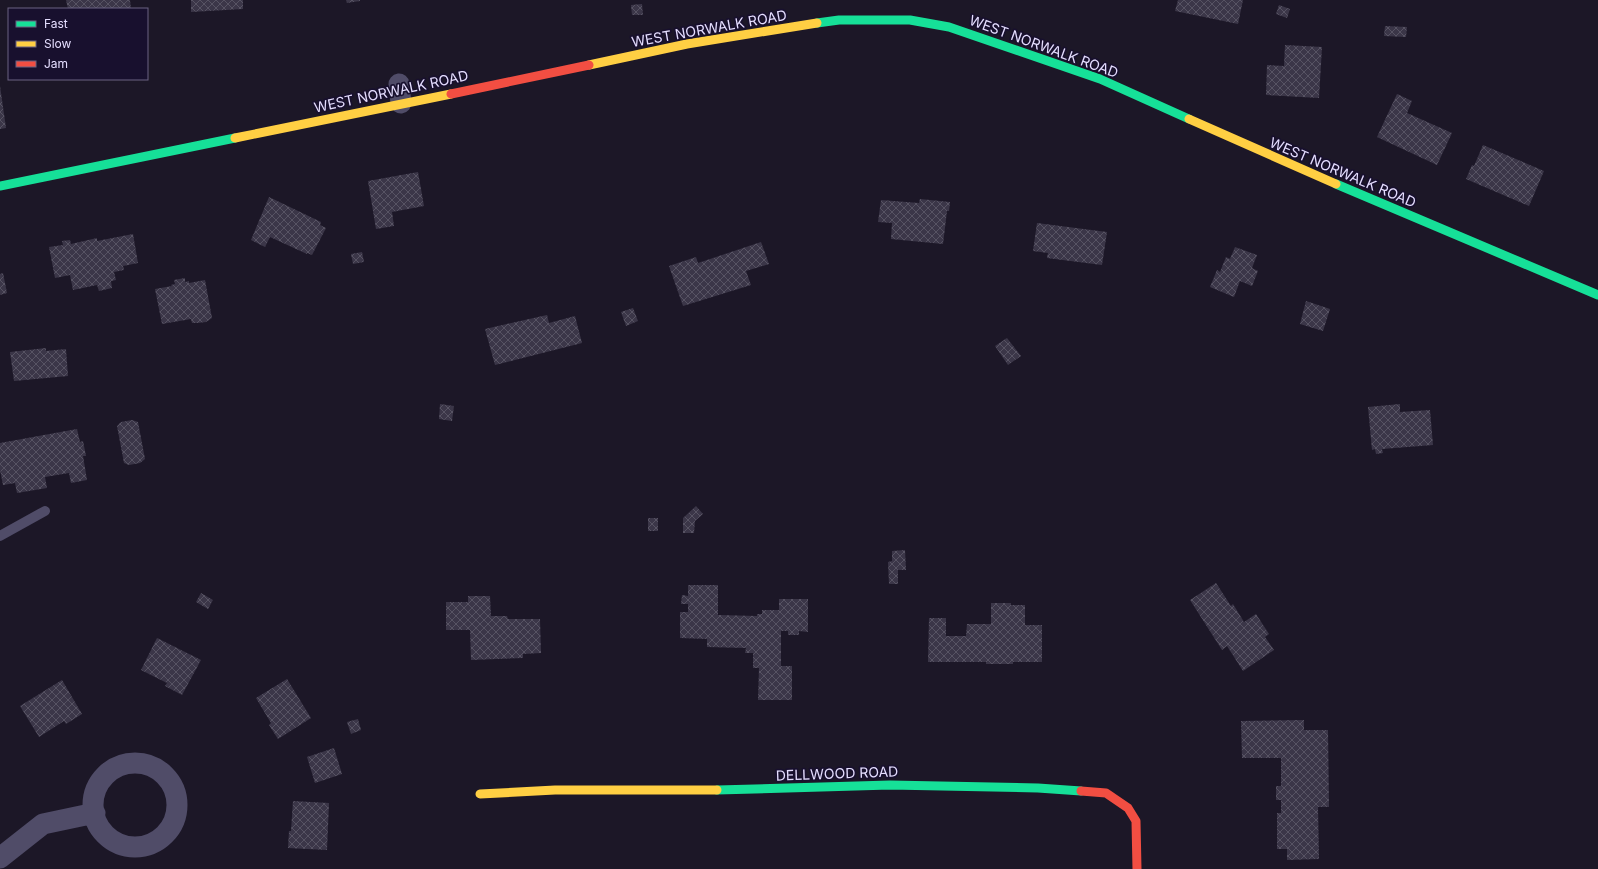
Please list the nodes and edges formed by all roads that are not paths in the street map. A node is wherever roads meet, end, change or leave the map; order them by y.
1 (0, 186) edge
2 (1598, 295) edge
3 (45, 512) dead end
4 (0, 536) edge
5 (480, 794) dead end
6 (94, 813) dead end
7 (0, 858) edge
8 (1137, 869) edge

1 - 2 main road, WEST NORWALK ROAD
3 - 4 lane
5 - 8 main road, DELLWOOD ROAD
6 - 7 street

